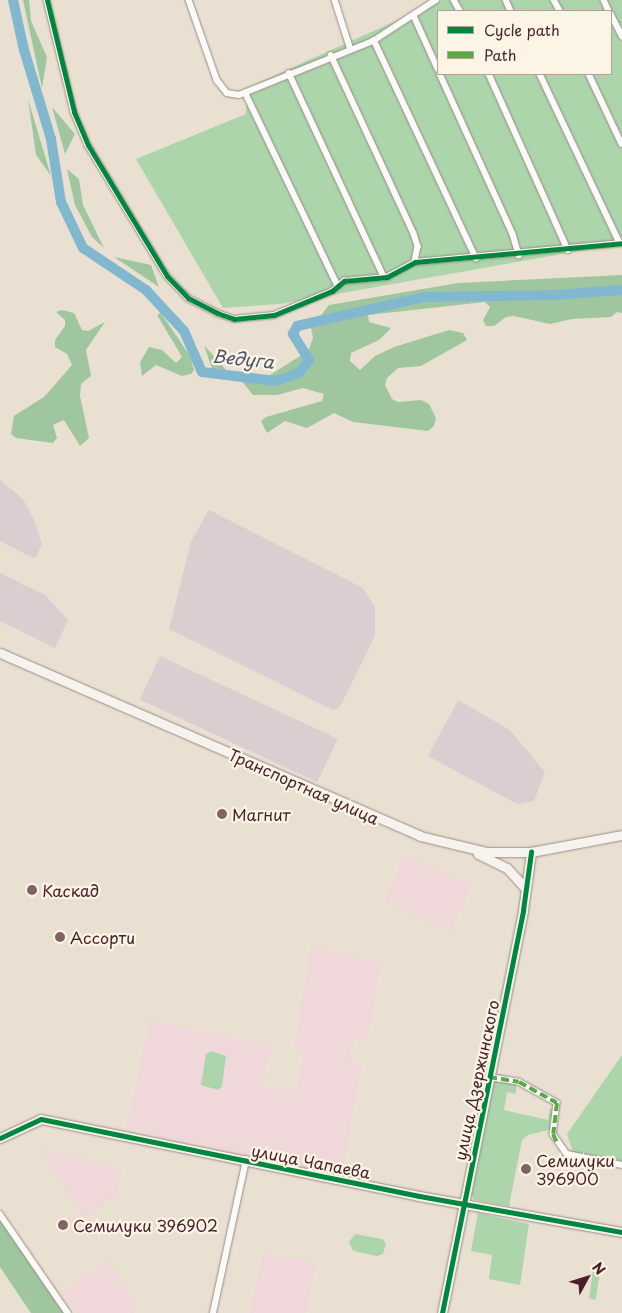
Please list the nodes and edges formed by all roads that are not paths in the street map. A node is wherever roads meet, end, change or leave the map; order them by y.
1 (47, 0) edge
2 (189, 0) edge
3 (335, 0) edge
4 (436, 0) edge
5 (414, 16) junction
6 (612, 16) edge
7 (622, 36) edge
8 (374, 40) junction
9 (350, 47) junction
10 (331, 56) junction
11 (437, 67) edge
12 (289, 73) junction
13 (440, 75) edge
14 (489, 75) edge
15 (540, 75) edge
16 (589, 75) edge
17 (246, 94) junction
18 (622, 144) edge
19 (621, 243) edge
20 (568, 250) junction
21 (519, 255) junction
22 (476, 258) junction
23 (414, 262) junction
24 (384, 277) junction
25 (338, 286) junction
26 (0, 653) edge
27 (622, 835) edge
28 (466, 848) junction
29 (531, 852) junction
30 (526, 889) junction
31 (489, 1077) junction
32 (0, 1138) edge
33 (246, 1160) junction
34 (622, 1165) edge
35 (463, 1204) junction
36 (0, 1214) edge
37 (622, 1232) edge
38 (68, 1313) edge
39 (213, 1313) edge
40 (442, 1313) edge

1 - 25 street
2 - 17 street
3 - 9 street
4 - 5 street
5 - 8 street
5 - 11 street
6 - 7 street
8 - 9 street
8 - 22 street
9 - 10 street
10 - 12 street
10 - 23 street
12 - 17 street
12 - 24 street
13 - 21 street
14 - 20 street
15 - 19 street
16 - 18 street
17 - 25 street
19 - 20 street
20 - 21 street
21 - 22 street
22 - 23 street
23 - 24 street
24 - 25 street
26 - 28 street, Транспортная улица
27 - 29 street, Транспортная улица
28 - 29 street, Транспортная улица
28 - 30 street
29 - 30 street, улица Дзержинского
30 - 31 street, улица Дзержинского
31 - 34 street
31 - 35 street, улица Дзержинского
32 - 33 street, улица Чапаева
33 - 35 street, улица Чапаева
33 - 39 street
35 - 37 street, улица Чапаева
35 - 40 street, улица Дзержинского
36 - 38 street

